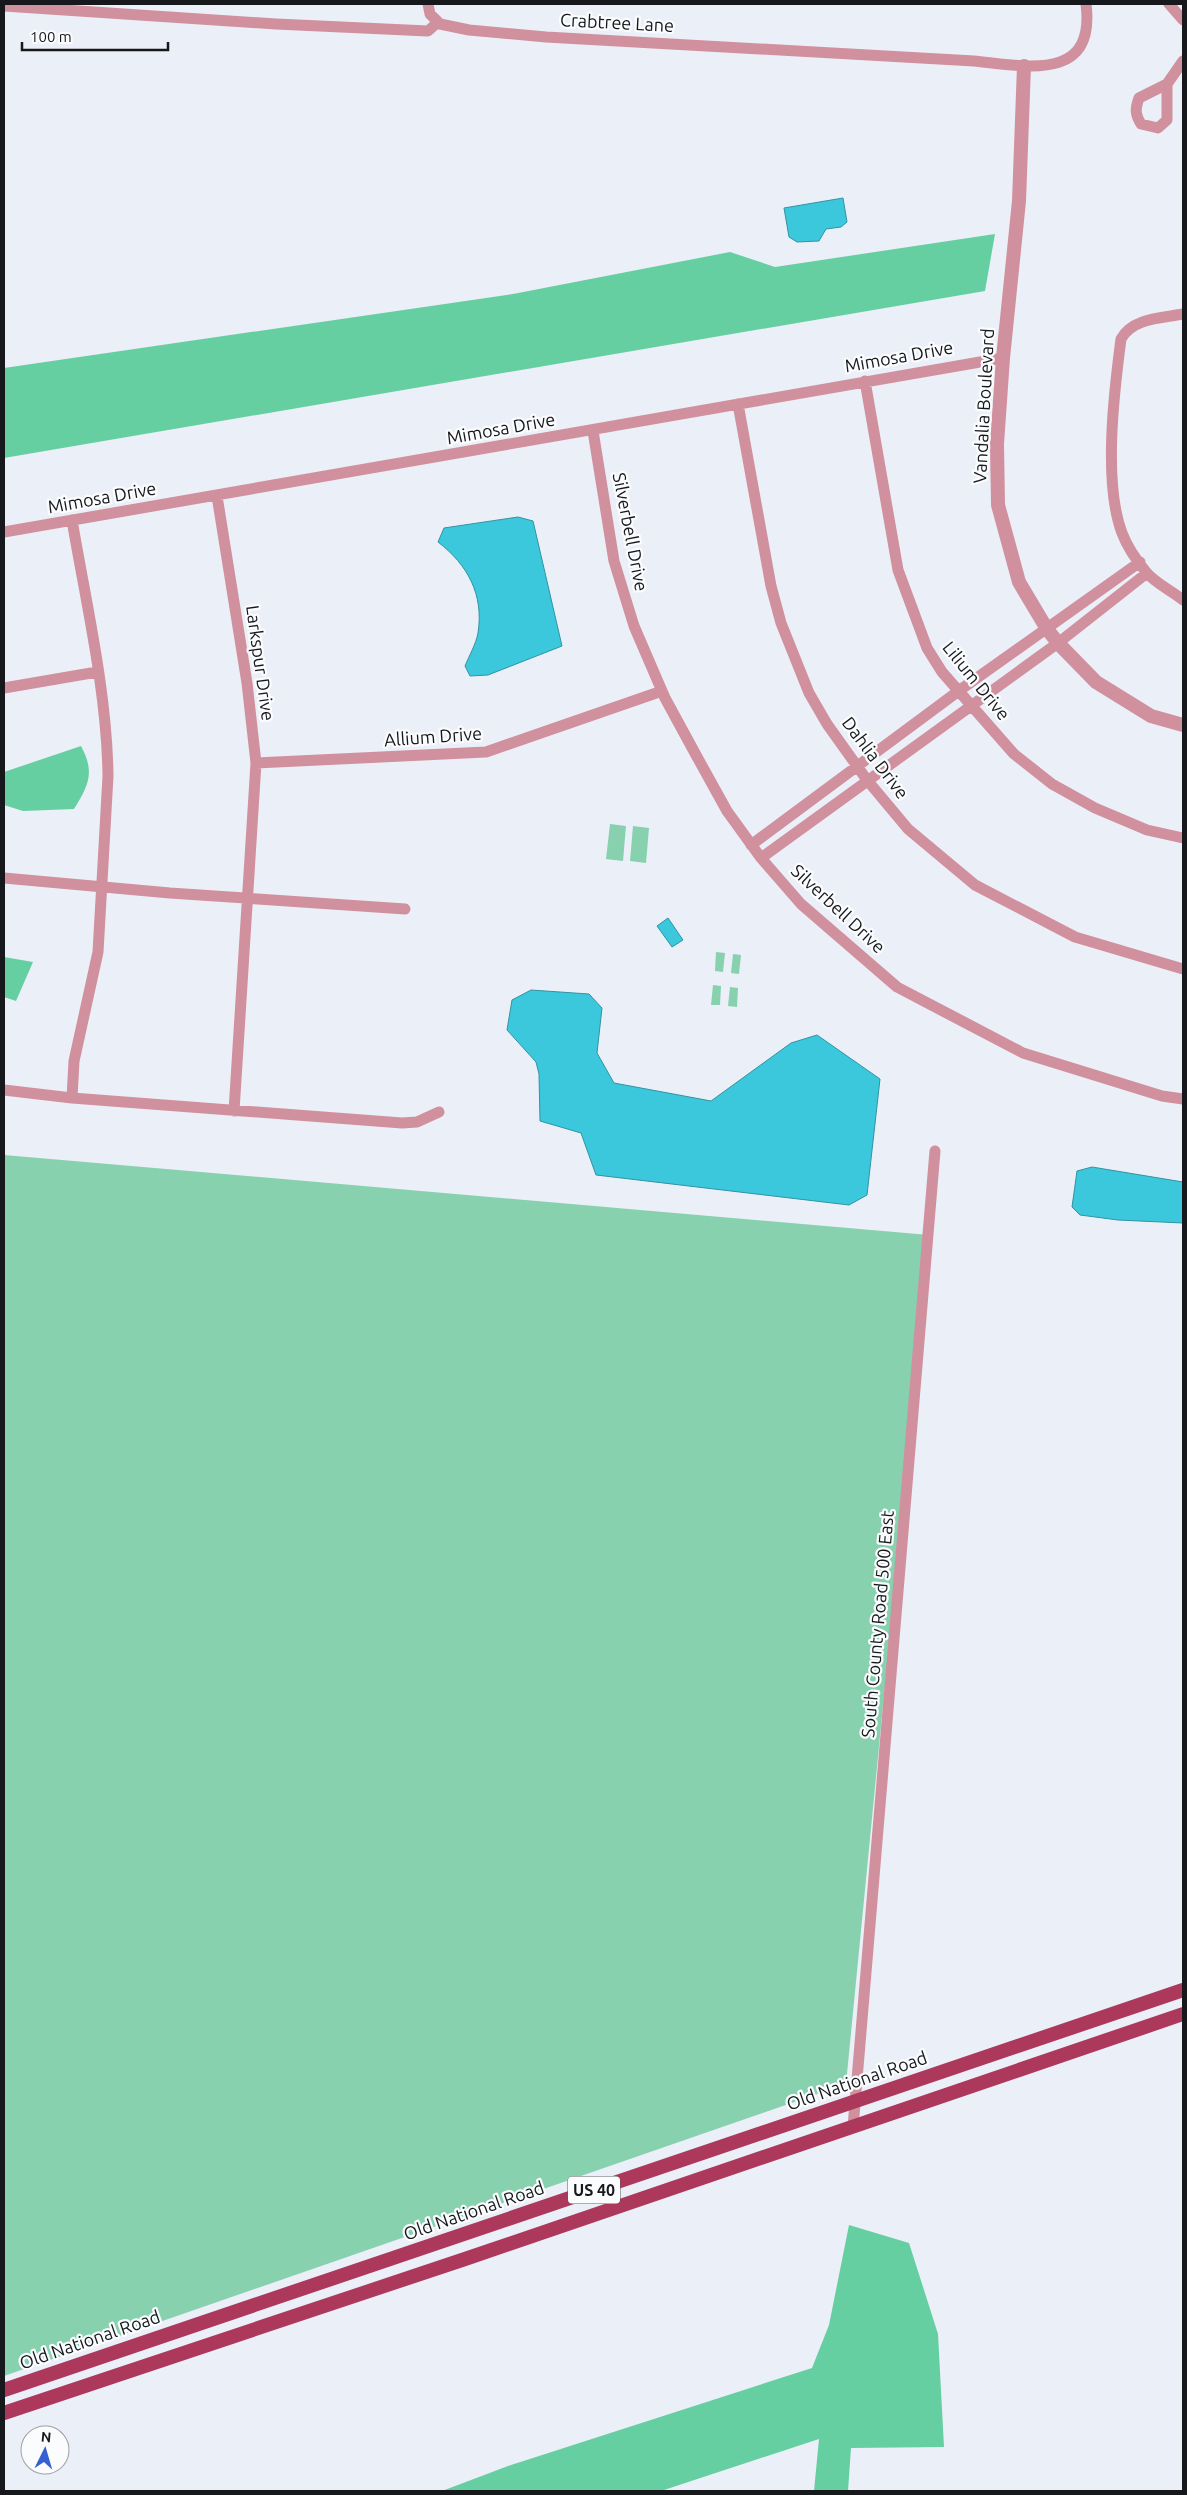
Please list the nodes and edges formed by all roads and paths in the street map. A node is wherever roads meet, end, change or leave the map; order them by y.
1 (428, 4) edge
2 (1086, 4) edge
3 (1168, 4) edge
4 (4, 6) edge
5 (1183, 20) edge
6 (437, 22) junction
7 (1183, 61) edge
8 (1024, 66) junction
9 (1167, 84) dead end
10 (1183, 314) edge
11 (1003, 358) junction
12 (865, 381) junction
13 (738, 404) junction
14 (593, 431) junction
15 (217, 496) junction
16 (72, 520) junction
17 (4, 532) edge
18 (1140, 562) junction
19 (1147, 573) junction
20 (1183, 600) edge
21 (1047, 629) junction
22 (1058, 643) junction
23 (97, 672) junction
24 (4, 688) edge
25 (960, 690) junction
26 (662, 691) junction
27 (970, 705) junction
28 (1183, 726) edge
29 (256, 763) junction
30 (858, 767) junction
31 (867, 780) junction
32 (1183, 838) edge
33 (751, 845) junction
34 (761, 858) junction
35 (4, 878) edge
36 (102, 887) junction
37 (249, 898) junction
38 (405, 909) dead end
39 (1183, 969) edge
40 (4, 1090) edge
41 (72, 1098) junction
42 (1183, 1099) edge
43 (234, 1111) junction
44 (439, 1112) dead end
45 (935, 1151) dead end
46 (1183, 1990) edge
47 (1183, 2014) edge
48 (856, 2100) junction
49 (853, 2127) junction
50 (4, 2390) edge
51 (4, 2413) edge

1 - 6 street
2 - 8 street, Crabtree Lane
3 - 5 street
4 - 6 street
6 - 8 street, Crabtree Lane
7 - 9 street
8 - 11 street, Vandalia Boulevard
10 - 18 street
11 - 12 street, Mimosa Drive
11 - 21 street, Vandalia Boulevard
12 - 13 street, Mimosa Drive
12 - 25 street, Lilium Drive
13 - 14 street, Mimosa Drive
13 - 30 street, Dahlia Drive
14 - 15 street, Mimosa Drive
14 - 26 street, Silverbell Drive
15 - 16 street, Mimosa Drive
15 - 29 street, Larkspur Drive
16 - 17 street, Mimosa Drive
16 - 23 street
18 - 19 street
18 - 21 street
19 - 20 street
19 - 22 street
21 - 22 street, Vandalia Boulevard
21 - 25 street
22 - 27 street
22 - 28 street, Vandalia Boulevard
23 - 24 street
23 - 36 street
25 - 27 street, Lilium Drive
25 - 30 street
26 - 29 street, Allium Drive
26 - 33 street, Silverbell Drive
27 - 31 street
27 - 32 street, Lilium Drive
29 - 37 street, Larkspur Drive
30 - 31 street, Dahlia Drive
30 - 33 street
31 - 34 street
31 - 39 street, Dahlia Drive
33 - 34 street, Silverbell Drive
34 - 42 street, Silverbell Drive
35 - 36 street
36 - 37 street
36 - 41 street
37 - 38 street
37 - 43 street, Larkspur Drive
40 - 41 street
41 - 43 street
43 - 44 street
45 - 48 street, South County Road 500 East
46 - 48 main road, Old National Road / US 40
47 - 49 main road, US 40
48 - 49 street, South County Road 500 East
48 - 50 main road, Old National Road / US 40
49 - 51 main road, US 40

